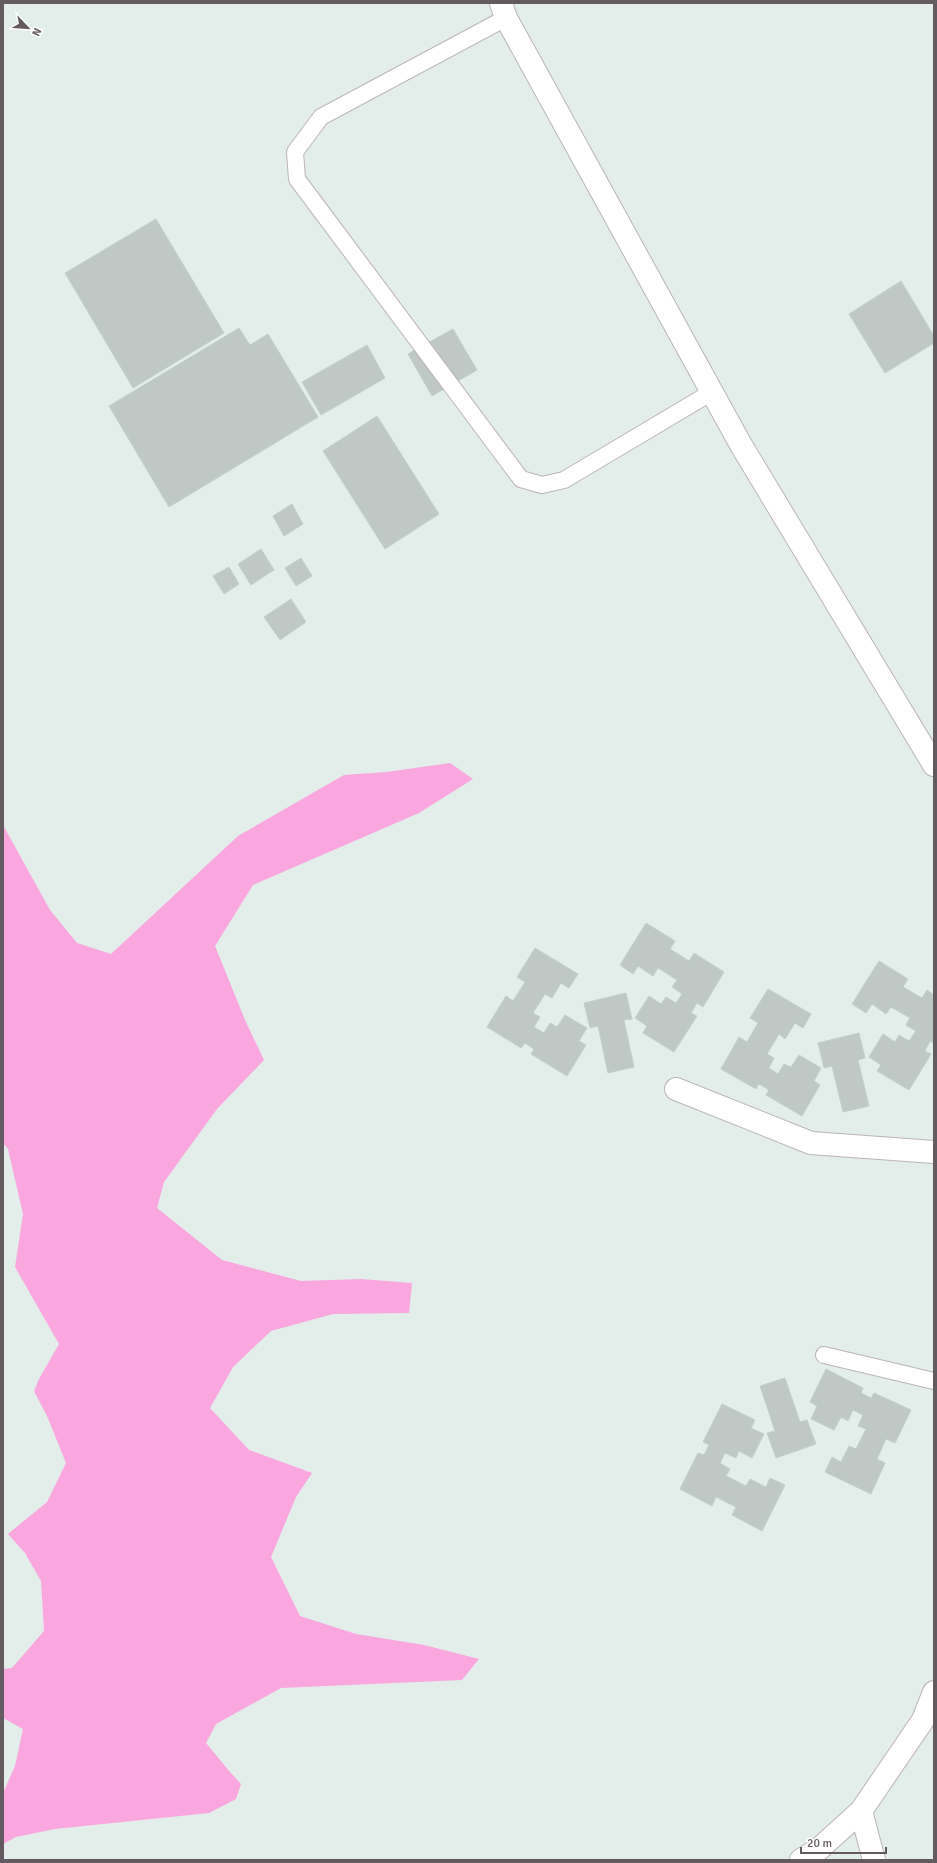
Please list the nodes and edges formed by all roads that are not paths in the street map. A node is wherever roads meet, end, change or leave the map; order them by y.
1 (503, 11) edge
2 (712, 392) junction
3 (934, 765) edge
4 (676, 1089) dead end
5 (934, 1152) edge
6 (824, 1354) dead end
7 (934, 1381) edge
8 (934, 1692) edge
9 (861, 1811) junction
10 (801, 1860) edge
11 (874, 1860) edge

1 - 2 street
1 - 2 lane
2 - 3 street
4 - 5 street
6 - 7 lane
8 - 9 street
9 - 10 street
9 - 11 street

